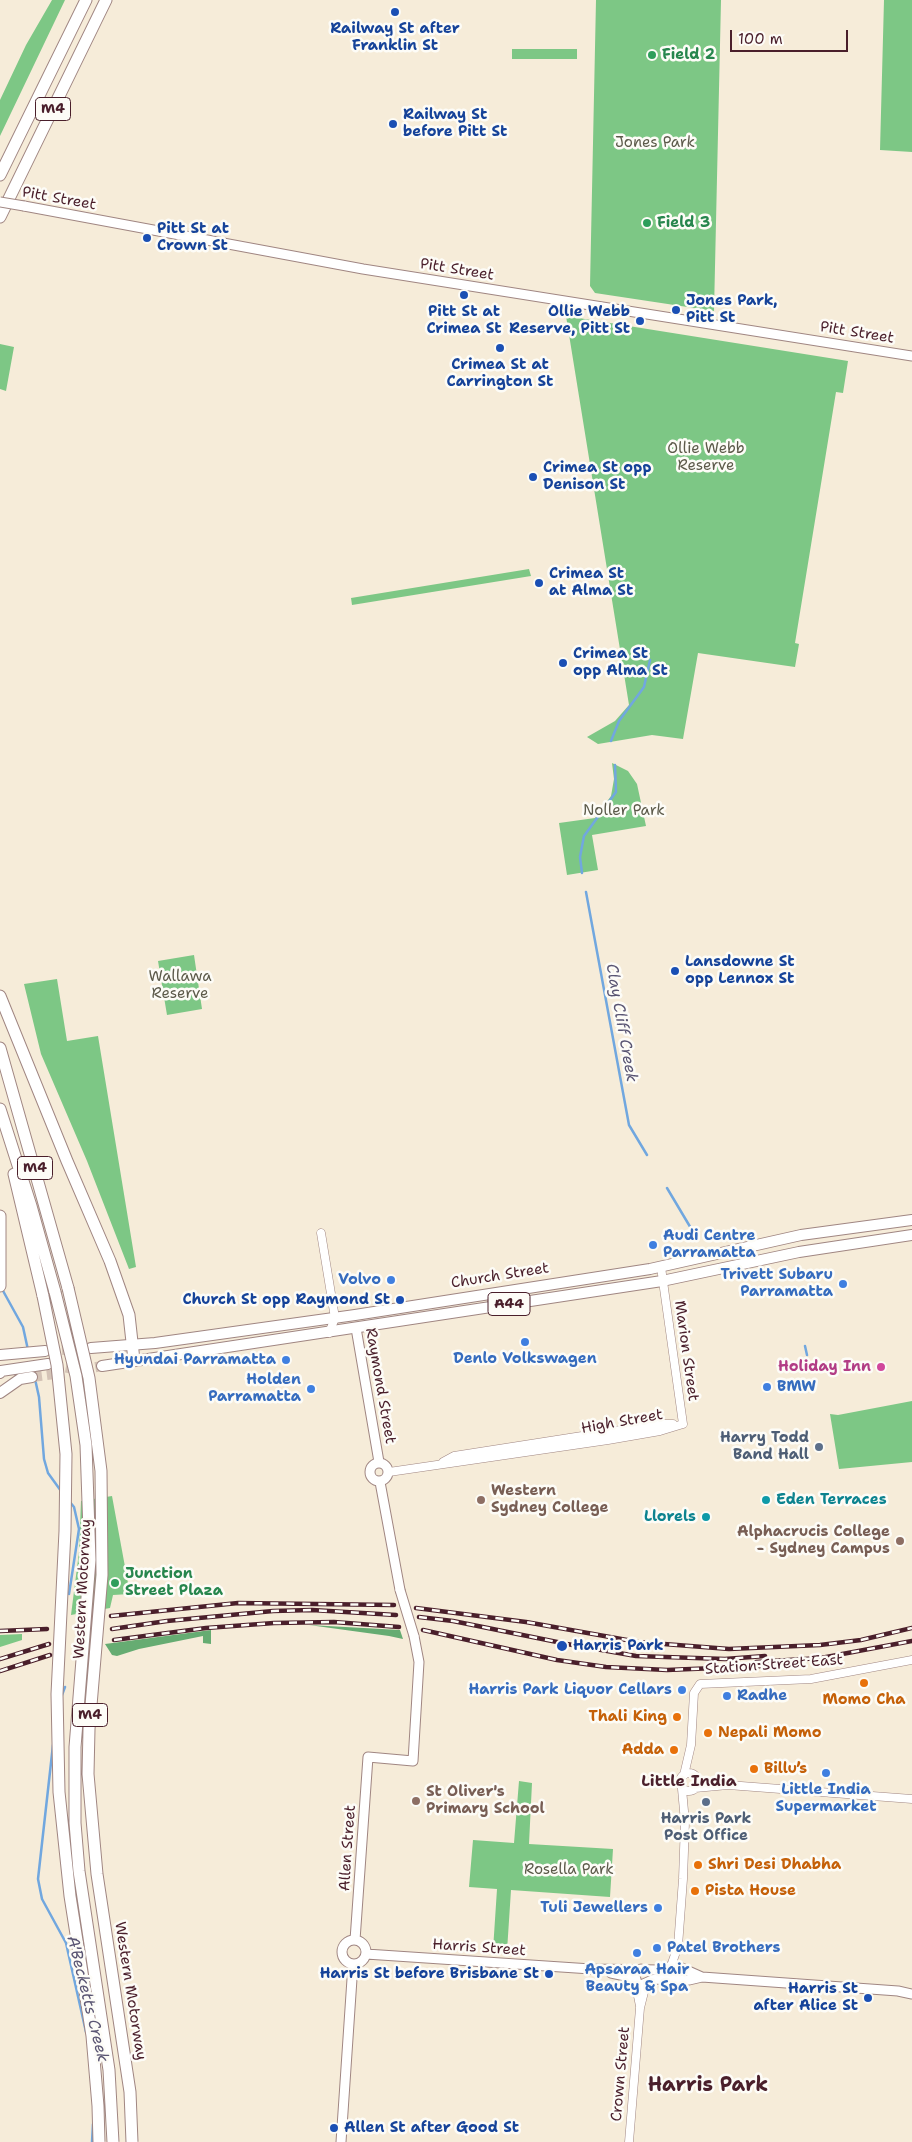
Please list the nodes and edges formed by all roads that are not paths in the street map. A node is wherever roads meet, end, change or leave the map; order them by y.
1 (86, 0) edge
2 (106, 0) edge
3 (0, 175) edge
4 (0, 202) edge
5 (0, 218) edge
6 (912, 356) edge
7 (0, 996) edge
8 (0, 1048) edge
9 (1, 1112) edge
10 (0, 1216) edge
11 (912, 1220) edge
12 (321, 1233) dead end
13 (912, 1235) edge
14 (661, 1267) junction
15 (662, 1281) junction
16 (0, 1286) edge
17 (334, 1313) junction
18 (351, 1316) junction
19 (356, 1328) junction
20 (328, 1333) junction
21 (133, 1345) junction
22 (91, 1348) tunnel mouth
23 (45, 1351) tunnel mouth
24 (4, 1354) edge
25 (134, 1360) junction
26 (48, 1364) tunnel mouth
27 (102, 1366) tunnel mouth
28 (4, 1371) edge
29 (32, 1377) tunnel mouth
30 (0, 1393) edge
31 (683, 1424) joint
32 (379, 1462) junction
33 (389, 1472) junction
34 (380, 1482) junction
35 (912, 1660) edge
36 (691, 1745) junction
37 (684, 1775) junction
38 (695, 1776) junction
39 (728, 1785) junction
40 (682, 1789) junction
41 (694, 1790) junction
42 (912, 1799) edge
43 (685, 1822) junction
44 (355, 1940) junction
45 (366, 1954) junction
46 (353, 1964) junction
47 (677, 1967) junction
48 (591, 1969) junction
49 (640, 1969) junction
50 (702, 1977) junction
51 (635, 1980) junction
52 (678, 1980) junction
53 (646, 1984) junction
54 (912, 1994) edge
55 (640, 2008) junction
56 (99, 2142) edge
57 (113, 2142) edge
58 (132, 2142) edge
59 (341, 2142) edge
60 (629, 2142) edge

1 - 3 highway, M4
2 - 5 highway, M4
4 - 6 main road, Pitt Street, bridge
7 - 21 highway
8 - 58 highway, Western Motorway / M4, bridge
9 - 56 highway, Western Motorway / M4, bridge
9 - 57 highway, Western Motorway / M4, bridge
10 - 16 highway
11 - 14 highway, Church Street / A44
12 - 17 street
13 - 15 highway, Church Street / A44
14 - 15 street, Marion Street
14 - 18 highway, Church Street / A44
15 - 19 highway, Church Street / A44
15 - 31 street, Marion Street
17 - 18 highway, Church Street / A44
17 - 20 street
17 - 21 highway, Church Street / A44
18 - 19 street, Raymond Street
19 - 20 highway, Church Street / A44
19 - 32 main road, Raymond Street
20 - 25 highway, Church Street / A44
21 - 22 highway, Church Street / A44
21 - 25 highway
23 - 24 highway
25 - 27 highway, Church Street / A44
26 - 28 highway
29 - 30 highway
31 - 33 street, High Street
32 - 33 main road
32 - 34 main road
33 - 34 main road
34 - 44 main road, Allen Street, bridge
35 - 36 street, Station Street East
36 - 37 street
36 - 38 street
37 - 38 street
37 - 40 street
38 - 39 street
38 - 41 street
39 - 41 street
39 - 42 street
40 - 41 street
40 - 43 street
41 - 43 street
43 - 47 street
44 - 45 main road
44 - 46 main road
45 - 46 main road
45 - 48 main road, Harris Street
46 - 59 main road
47 - 49 main road, Harris Street
47 - 50 main road
47 - 52 main road
48 - 49 main road, Harris Street
48 - 51 main road, Harris Street
49 - 51 main road
50 - 52 main road
50 - 54 main road
51 - 53 main road, Harris Street
51 - 55 street, Crown Street
52 - 53 main road
53 - 55 street, Crown Street
55 - 60 street, Crown Street

